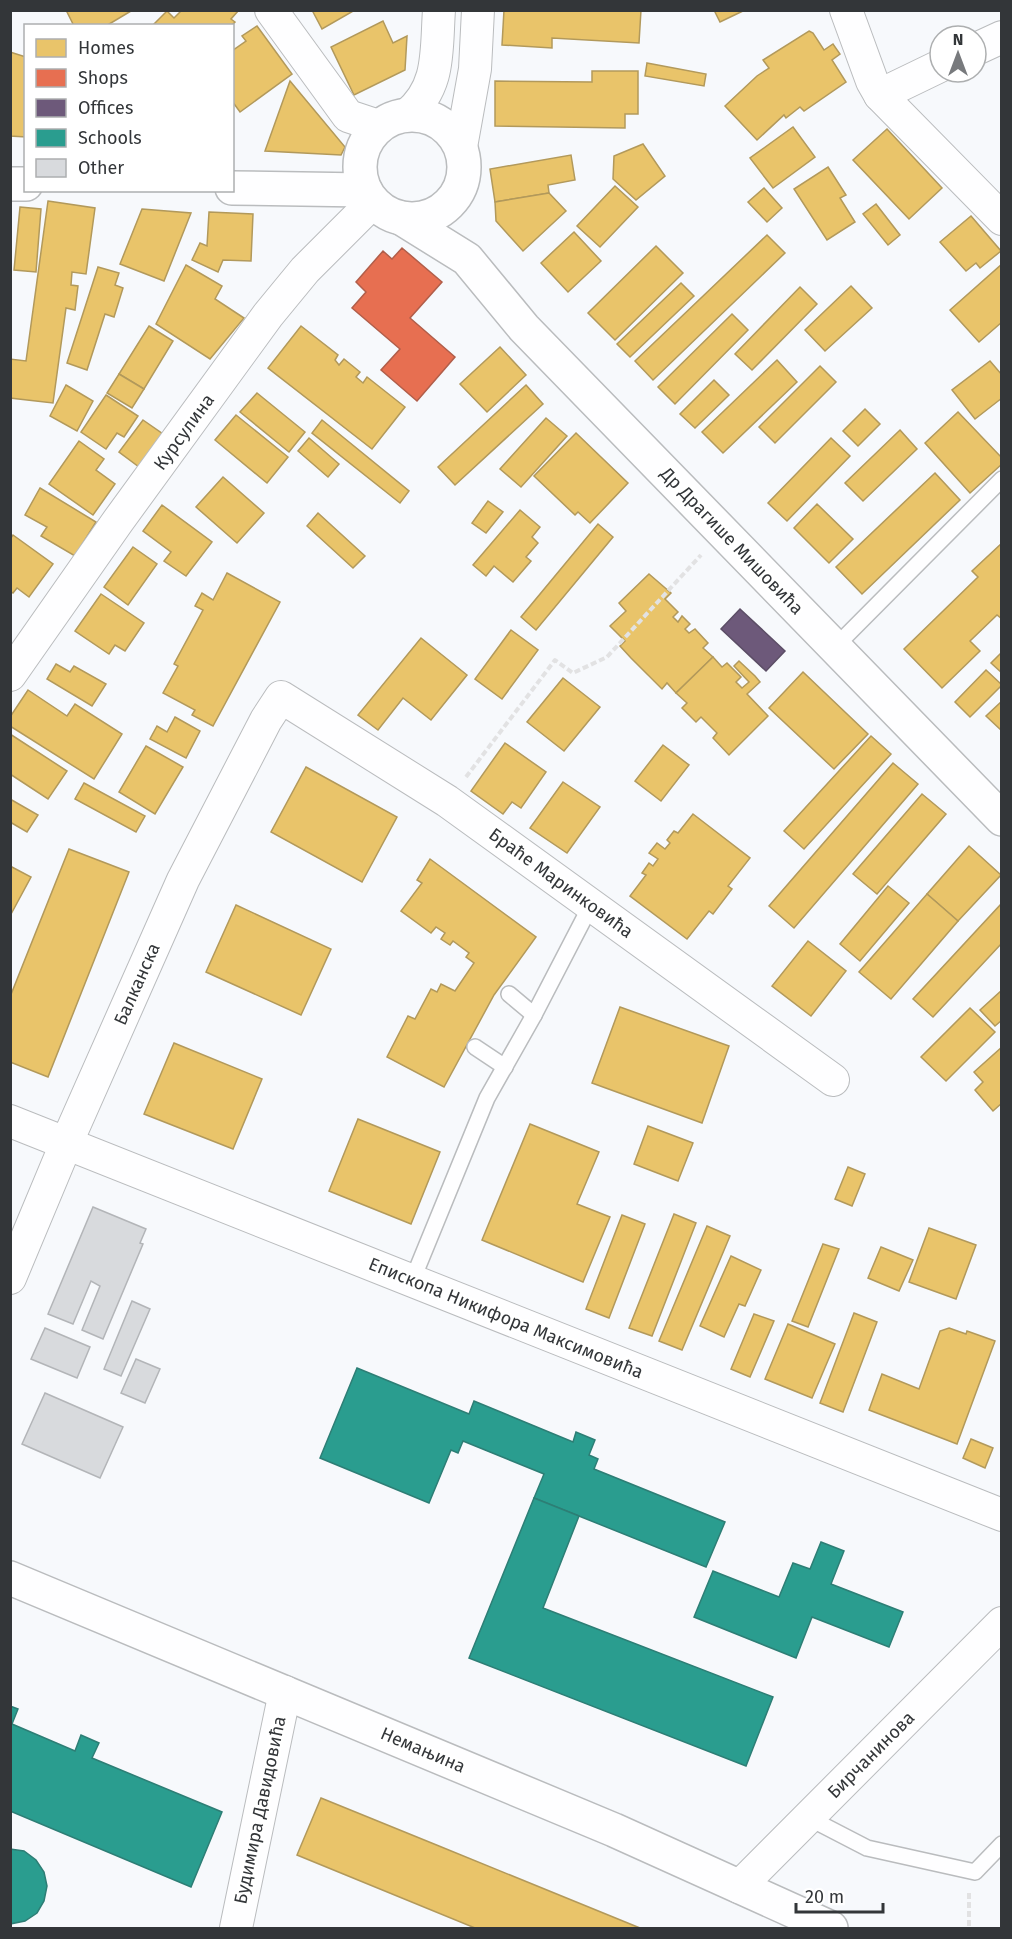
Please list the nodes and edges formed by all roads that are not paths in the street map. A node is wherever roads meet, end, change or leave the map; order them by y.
1 (271, 10) edge
2 (439, 10) edge
3 (478, 10) edge
4 (846, 10) edge
5 (1002, 37) edge
6 (988, 43) edge
7 (928, 72) edge
8 (880, 95) junction
9 (393, 120) junction
10 (461, 147) junction
11 (234, 188) edge
12 (459, 193) junction
13 (369, 196) junction
14 (401, 219) junction
15 (1002, 219) edge
16 (466, 259) junction
17 (1002, 479) edge
18 (835, 647) junction
19 (10, 675) edge
20 (281, 697) joint
21 (1002, 819) edge
22 (591, 905) junction
23 (509, 994) dead end
24 (534, 1015) junction
25 (475, 1047) dead end
26 (505, 1067) junction
27 (833, 1080) dead end
28 (10, 1121) edge
29 (66, 1144) junction
30 (10, 1278) edge
31 (412, 1281) junction
32 (1002, 1515) edge
33 (10, 1578) edge
34 (1002, 1623) edge
35 (285, 1692) junction
36 (809, 1818) junction
37 (1002, 1844) edge
38 (739, 1887) junction
39 (236, 1929) edge
40 (831, 1929) edge

1 - 9 street
2 - 9 street
3 - 10 street
4 - 8 street
5 - 6 street
7 - 8 street
8 - 15 street
9 - 10 street
9 - 13 street
10 - 12 street
11 - 13 street
12 - 14 street
12 - 16 street, Др Драгише Мишовића
13 - 14 street
13 - 19 street, Курсулина
14 - 16 street, Др Драгише Мишовића
16 - 18 street, Др Драгише Мишовића
17 - 18 lane
18 - 21 street, Др Драгише Мишовића
20 - 22 street, Браће Маринковића
20 - 29 street, Балканска
22 - 24 lane
22 - 27 street, Браће Маринковића
23 - 24 lane
24 - 26 lane
25 - 26 lane
26 - 31 lane
28 - 29 street, Епископа Никифора Максимовића
29 - 30 street, Балканска
29 - 31 street, Епископа Никифора Максимовића
31 - 32 street, Епископа Никифора Максимовића
33 - 35 street, Немањина
34 - 36 street, Бирчанинова
35 - 38 street, Немањина
35 - 39 street, Будимира Давидовића
36 - 37 lane
36 - 38 street, Бирчанинова
38 - 40 street, Немањина

